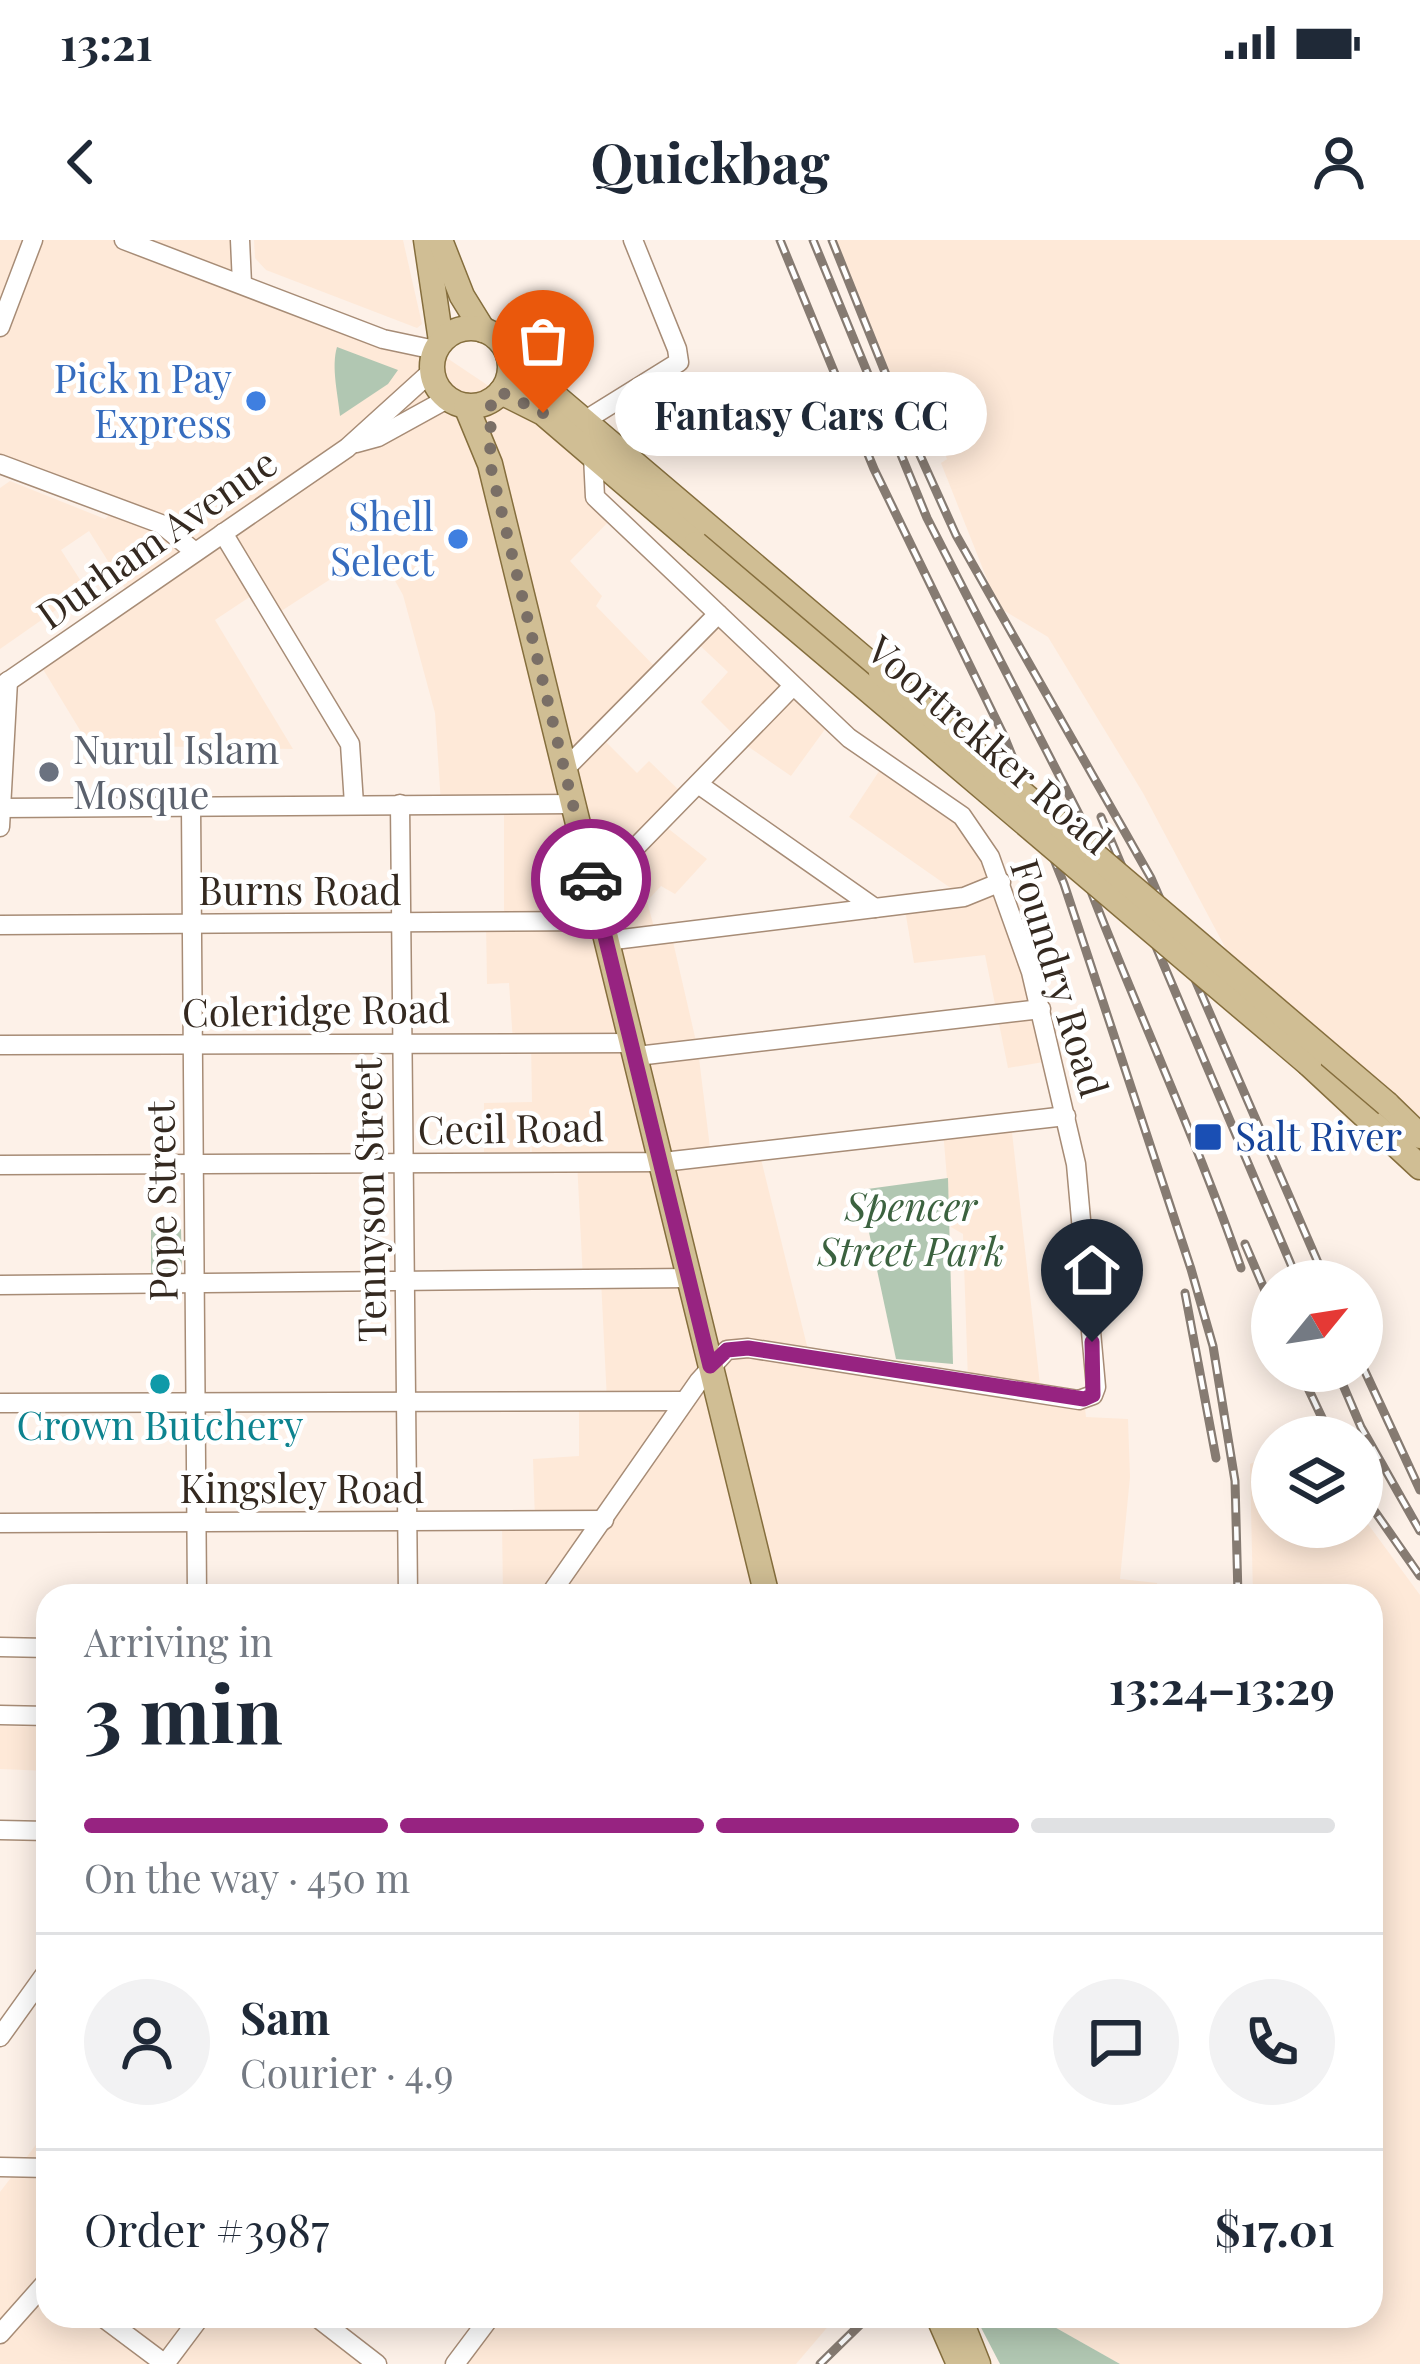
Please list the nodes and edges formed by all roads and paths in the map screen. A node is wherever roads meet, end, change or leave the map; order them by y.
1 (32, 240) edge
2 (124, 240) edge
3 (240, 240) edge
4 (426, 240) edge
5 (440, 240) edge
6 (632, 240) edge
7 (242, 284) junction
8 (0, 327) edge
9 (483, 330) junction
10 (435, 357) junction
11 (509, 357) junction
12 (476, 400) junction
13 (584, 421) junction
14 (351, 445) junction
15 (593, 456) junction
16 (2, 468) edge
17 (223, 533) junction
18 (195, 552) junction
19 (718, 614) junction
20 (4, 684) edge
21 (793, 686) junction
22 (564, 770) junction
23 (698, 784) junction
24 (354, 804) junction
25 (400, 804) junction
26 (572, 804) junction
27 (191, 806) junction
28 (0, 808) edge
29 (0, 827) edge
30 (1001, 882) junction
31 (593, 891) junction
32 (875, 908) junction
33 (401, 923) junction
34 (192, 925) junction
35 (0, 926) edge
36 (604, 931) junction
37 (1041, 1009) junction
38 (402, 1044) junction
39 (0, 1046) edge
40 (193, 1046) junction
41 (635, 1049) junction
42 (1375, 1108) junction
43 (1066, 1117) junction
44 (1420, 1136) edge
45 (663, 1162) junction
46 (402, 1163) junction
47 (0, 1165) edge
48 (193, 1165) junction
49 (1420, 1167) edge
50 (690, 1279) junction
51 (404, 1282) junction
52 (196, 1283) junction
53 (0, 1285) edge
54 (710, 1366) junction
55 (684, 1401) junction
56 (197, 1402) junction
57 (405, 1402) junction
58 (0, 1403) edge
59 (604, 1520) junction
60 (197, 1522) junction
61 (407, 1522) junction
62 (0, 1523) edge
63 (197, 1584) edge
64 (408, 1584) edge
65 (558, 1584) edge
66 (764, 1584) edge
67 (0, 1647) edge
68 (36, 1648) edge
69 (0, 1715) edge
70 (36, 1716) edge
71 (0, 1830) edge
72 (36, 1831) edge
73 (36, 1987) edge
74 (0, 1999) edge
75 (26, 2001) junction
76 (0, 2037) edge
77 (0, 2167) edge
78 (36, 2168) edge
79 (36, 2294) edge
80 (117, 2328) edge
81 (191, 2328) edge
82 (331, 2328) edge
83 (342, 2328) edge
84 (482, 2328) edge
85 (943, 2328) edge
86 (964, 2328) edge
87 (338, 2333) junction
88 (0, 2334) edge
89 (165, 2364) edge
90 (377, 2364) edge
91 (455, 2364) edge
92 (959, 2364) edge
93 (978, 2364) edge

1 - 8 street
2 - 7 street
3 - 7 street
4 - 10 main road
5 - 9 main road
6 - 13 street
7 - 10 street
9 - 10 main road
9 - 11 main road
10 - 12 main road
10 - 14 street, Durham Avenue
11 - 12 main road
11 - 13 main road, Voortrekker Road
12 - 14 street, Durham Avenue
12 - 15 main road, Voortrekker Road
12 - 22 main road
13 - 42 main road, Voortrekker Road, bridge
14 - 17 street, Durham Avenue
15 - 19 street, Foundry Road
15 - 42 main road, Voortrekker Road, bridge
16 - 18 street
17 - 18 street, Durham Avenue
17 - 24 street
18 - 20 street, Durham Avenue
19 - 21 street, Foundry Road
19 - 22 street
20 - 28 street
21 - 23 street
21 - 30 street, Foundry Road
22 - 26 main road
23 - 31 street
23 - 32 street
24 - 25 street
24 - 27 street
25 - 26 street
25 - 33 street, Tennyson Street
26 - 31 main road
27 - 28 street
27 - 34 street, Pope Street
28 - 29 street
30 - 32 street, Burns Road
30 - 37 street, Foundry Road
31 - 36 main road
32 - 36 street, Burns Road
33 - 34 street, Burns Road
33 - 36 street, Burns Road
33 - 38 street, Tennyson Street
34 - 35 street, Burns Road
34 - 40 street, Pope Street
36 - 41 main road
37 - 41 street, Coleridge Road
37 - 43 street, Foundry Road
38 - 40 street, Coleridge Road
38 - 41 street, Coleridge Road
38 - 46 street, Tennyson Street
39 - 40 street, Coleridge Road
40 - 48 street, Pope Street
41 - 45 main road
42 - 44 main road, Voortrekker Road
42 - 49 main road, Voortrekker Road
43 - 45 street, Cecil Road
43 - 54 street, Foundry Road
45 - 46 street, Cecil Road
45 - 50 main road
46 - 48 street, Cecil Road
46 - 51 street, Tennyson Street
47 - 48 street, Cecil Road
48 - 52 street, Pope Street
50 - 51 street
50 - 54 main road
51 - 52 street
51 - 57 street, Tennyson Street
52 - 53 street
52 - 56 street, Pope Street
54 - 55 street
54 - 66 main road
55 - 57 street
55 - 59 street
56 - 57 street
56 - 58 street
56 - 60 street, Pope Street
57 - 61 street, Tennyson Street
59 - 61 street, Kingsley Road
59 - 65 street
60 - 61 street, Kingsley Road
60 - 62 street, Kingsley Road
60 - 63 street, Pope Street
61 - 64 street, Tennyson Street
67 - 68 street
69 - 70 street
71 - 72 street
73 - 75 street
74 - 75 street
75 - 76 street
77 - 78 street
79 - 88 street
80 - 89 street
81 - 89 street
82 - 87 street
83 - 87 street
84 - 91 street
85 - 92 main road
86 - 93 main road
87 - 90 street

